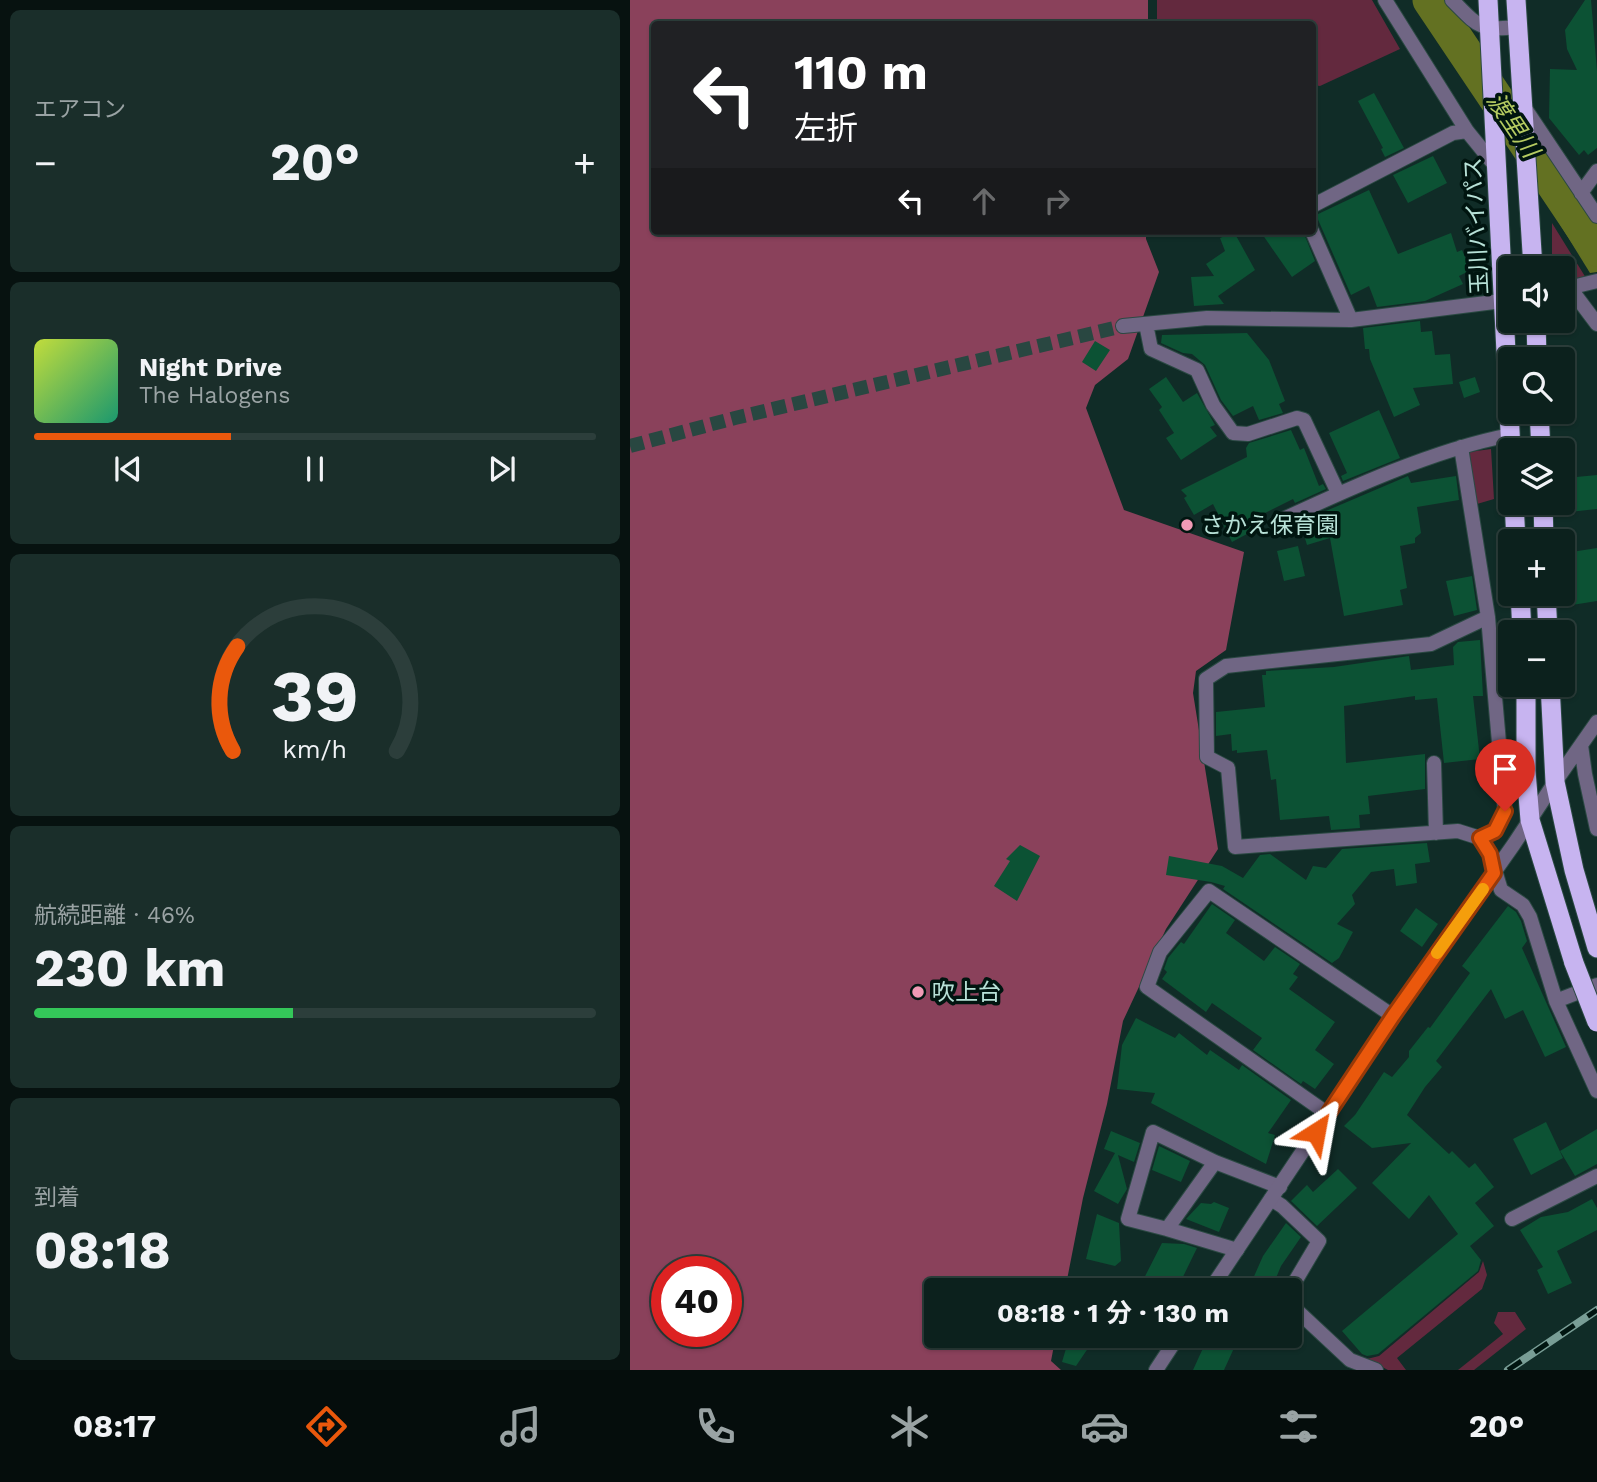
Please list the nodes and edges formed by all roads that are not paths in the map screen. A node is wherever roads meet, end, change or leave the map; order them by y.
1 (1385, 0) edge
2 (1452, 0) edge
3 (1488, 0) edge
4 (1516, 0) edge
5 (1517, 27) junction
6 (1490, 30) junction
7 (1521, 103) junction
8 (1467, 131) junction
9 (1498, 169) junction
10 (1597, 171) edge
11 (1581, 193) junction
12 (1316, 204) edge
13 (1597, 216) edge
14 (1314, 235) edge
15 (1504, 256) edge
16 (1532, 256) edge
17 (1597, 281) edge
18 (1575, 287) edge
19 (1575, 299) edge
20 (1498, 301) edge
21 (1350, 320) junction
22 (1146, 324) junction
23 (1597, 324) edge
24 (1123, 326) tunnel mouth
25 (1508, 333) edge
26 (1510, 438) edge
27 (1498, 444) edge
28 (1461, 447) junction
29 (1338, 494) junction
30 (1277, 522) dead end
31 (1488, 617) junction
32 (1526, 697) edge
33 (1551, 697) edge
34 (1597, 722) edge
35 (1581, 745) junction
36 (1434, 763) dead end
37 (1555, 782) junction
38 (1530, 820) junction
39 (1597, 830) edge
40 (1436, 833) junction
41 (1480, 838) junction
42 (1494, 873) junction
43 (1597, 948) edge
44 (1597, 985) edge
45 (1556, 1001) junction
46 (1393, 1016) junction
47 (1597, 1022) edge
48 (1597, 1091) edge
49 (1328, 1114) junction
50 (1215, 1162) junction
51 (1597, 1176) edge
52 (1275, 1193) junction
53 (1512, 1219) dead end
54 (1167, 1228) junction
55 (1237, 1250) junction
56 (1218, 1278) edge
57 (1297, 1278) edge
58 (1302, 1315) edge
59 (1170, 1348) edge
60 (1156, 1370) edge
61 (1376, 1370) edge

1 - 8 street
2 - 6 street
3 - 6 highway, 玉川バイパス
4 - 5 highway
5 - 6 street
5 - 7 highway
6 - 9 highway, 玉川バイパス
7 - 11 street
7 - 16 highway
8 - 9 street
8 - 12 street
9 - 15 highway, 玉川バイパス
10 - 11 street
11 - 13 street
14 - 21 street
17 - 18 street
19 - 23 street
20 - 21 street
21 - 22 street
22 - 24 street
22 - 29 street
25 - 26 highway, 玉川バイパス
27 - 28 street
28 - 29 street
28 - 31 street
29 - 30 street
31 - 40 street
31 - 41 street
32 - 38 highway
33 - 37 highway
34 - 35 street
35 - 37 street
35 - 39 street
36 - 40 street
37 - 38 street
37 - 43 highway
38 - 42 street
38 - 47 highway, bridge
40 - 41 street
41 - 42 street
42 - 45 street
42 - 46 street
44 - 45 street
45 - 48 street
46 - 49 street
46 - 49 street
49 - 52 street
50 - 52 street
50 - 54 street
50 - 54 street
51 - 53 street
52 - 55 street
52 - 57 street
54 - 55 street
55 - 56 street
58 - 61 street
59 - 60 street

